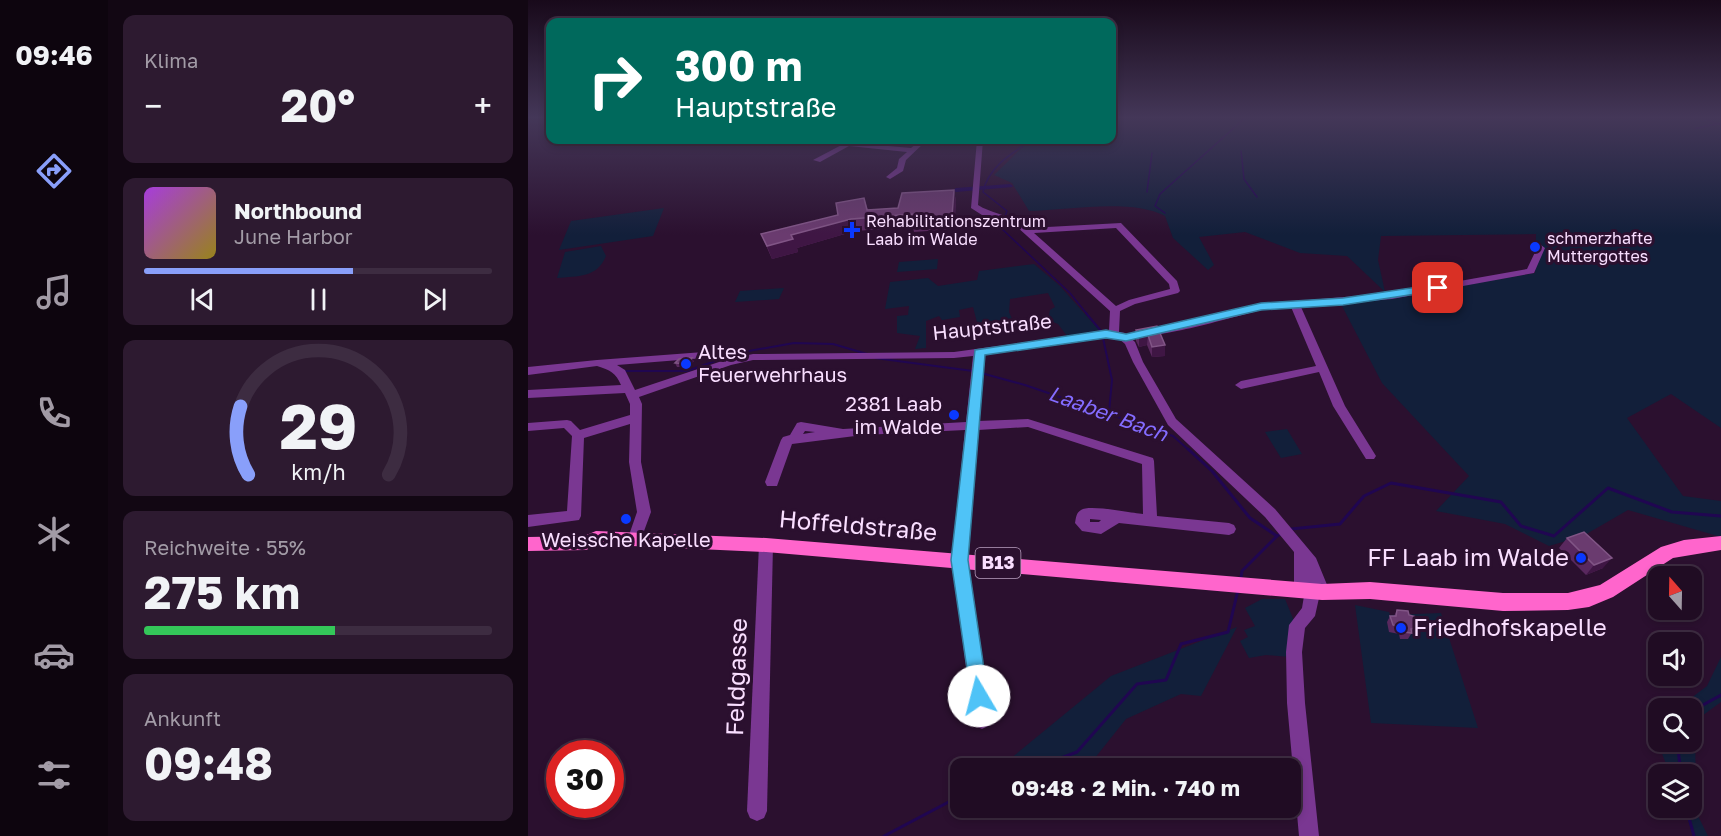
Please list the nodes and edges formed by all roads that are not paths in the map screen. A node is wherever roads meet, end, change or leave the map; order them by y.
1 (823, 157) edge
2 (905, 157) edge
3 (978, 157) edge
4 (817, 160) dead end
5 (890, 177) dead end
6 (1027, 231) junction
7 (1540, 248) dead end
8 (1294, 303) junction
9 (1115, 310) junction
10 (1120, 336) junction
11 (979, 352) junction
12 (717, 354) dead end
13 (602, 364) junction
14 (1322, 368) junction
15 (528, 371) edge
16 (1241, 385) dead end
17 (630, 392) junction
18 (528, 394) edge
19 (635, 418) junction
20 (972, 426) junction
21 (528, 427) edge
22 (578, 435) junction
23 (1370, 456) dead end
24 (772, 482) dead end
25 (1115, 518) dead end
26 (528, 521) edge
27 (1150, 521) junction
28 (1229, 529) dead end
29 (528, 537) edge
30 (596, 538) junction
31 (635, 538) junction
32 (1721, 543) edge
33 (528, 544) edge
34 (766, 544) junction
35 (959, 560) junction
36 (1317, 591) junction
37 (982, 720) dead end
38 (757, 811) dead end
39 (1309, 836) edge

1 - 4 street
2 - 5 street
3 - 6 street
6 - 9 street
6 - 9 street
7 - 8 street, Hauptstraße
8 - 10 street, Hauptstraße
8 - 14 street
9 - 10 street
10 - 11 street, Hauptstraße
10 - 36 street
11 - 17 street, Hauptstraße
11 - 20 street
12 - 13 street
13 - 15 street
13 - 17 street
14 - 16 street
14 - 23 street
17 - 18 street, Hauptstraße
17 - 19 street
19 - 22 street
19 - 31 street
20 - 24 street
20 - 27 street
20 - 35 street
21 - 22 street
22 - 26 street
25 - 27 street
27 - 28 street
29 - 30 main road, Hoffeldstraße / B13
30 - 31 main road, Hoffeldstraße / B13
30 - 33 main road, Hoffeldstraße / B13
31 - 34 main road, Hoffeldstraße / B13
32 - 36 main road, Hoffeldstraße / B13
34 - 35 main road, Hoffeldstraße / B13
34 - 38 street, Feldgasse
35 - 36 main road, Hoffeldstraße / B13
35 - 37 street
36 - 39 street

